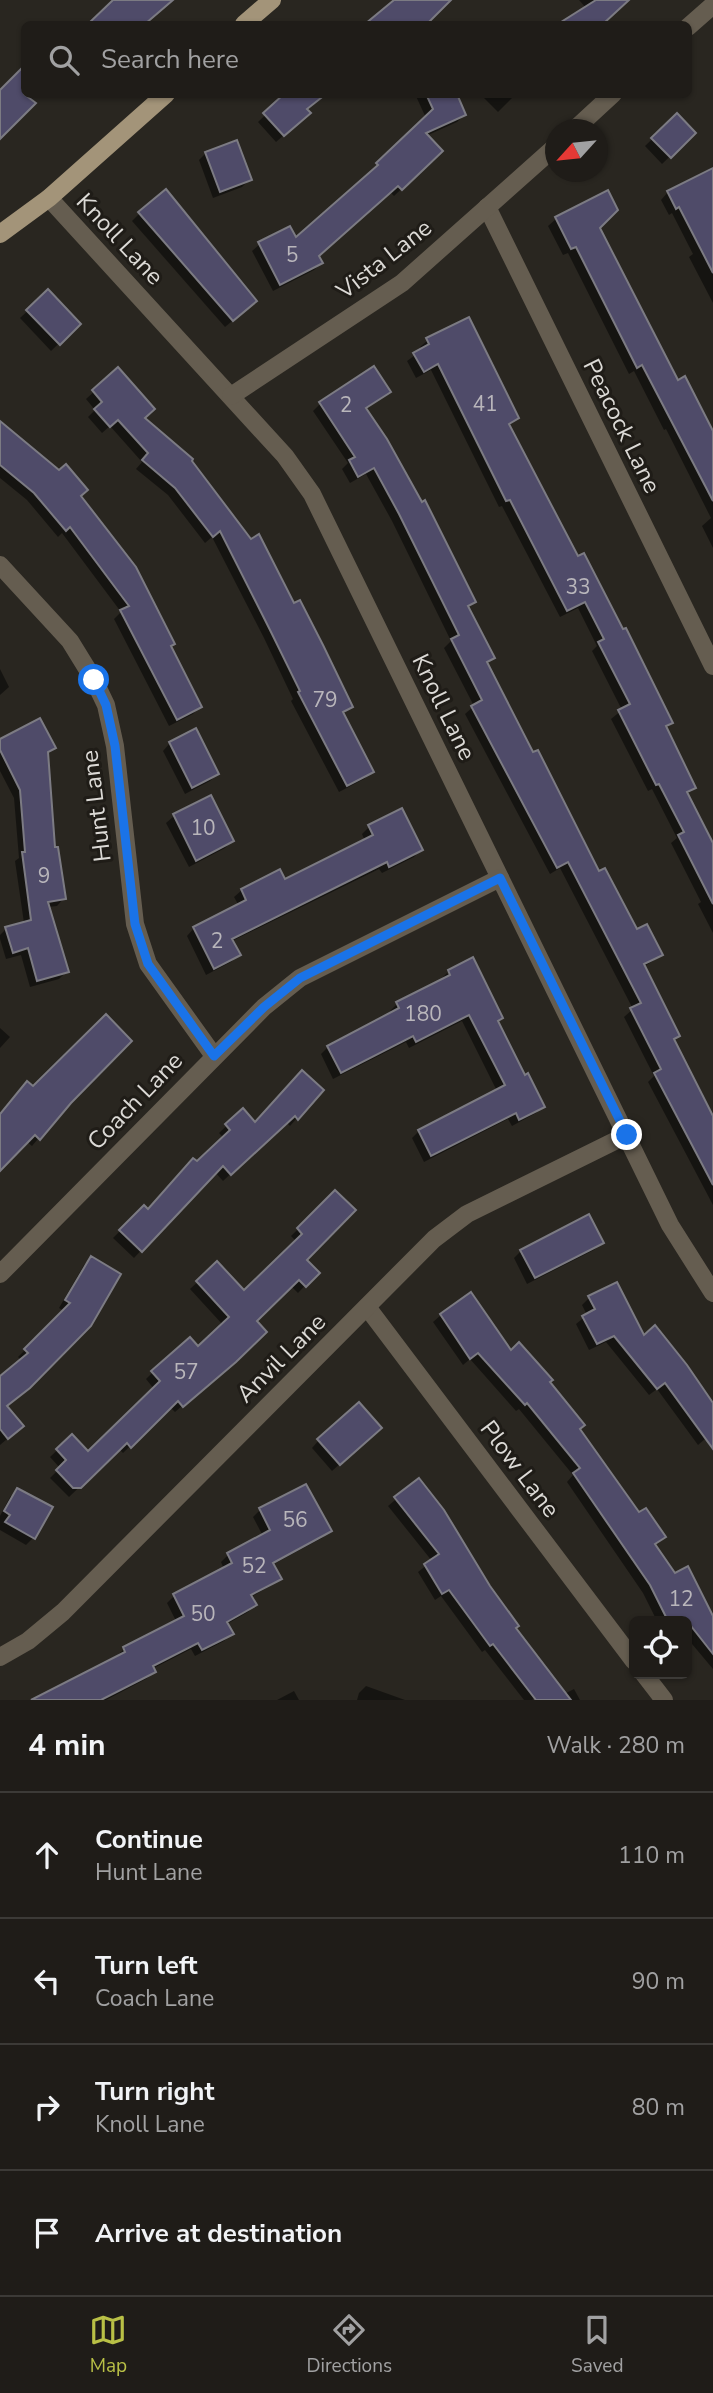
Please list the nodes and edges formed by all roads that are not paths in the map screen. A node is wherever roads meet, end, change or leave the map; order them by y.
1 (272, 0) edge
2 (711, 12) edge
3 (248, 21) edge
4 (692, 24) edge
5 (162, 98) edge
6 (609, 98) edge
7 (586, 119) edge
8 (545, 155) edge
9 (49, 198) junction
10 (487, 207) junction
11 (0, 234) edge
12 (231, 396) junction
13 (1, 568) edge
14 (713, 666) edge
15 (500, 878) junction
16 (214, 1056) junction
17 (627, 1135) junction
18 (0, 1274) edge
19 (713, 1293) edge
20 (367, 1307) junction
21 (629, 1654) edge
22 (0, 1657) edge
23 (648, 1679) edge
24 (664, 1700) edge

1 - 3 main road
2 - 4 street
5 - 9 main road
6 - 7 street
8 - 10 street, Vista Lane
9 - 11 main road
9 - 12 street, Knoll Lane
10 - 12 street, Vista Lane
10 - 14 street, Peacock Lane
12 - 15 street, Knoll Lane
13 - 16 street, Hunt Lane
15 - 16 street, Coach Lane
15 - 17 street, Knoll Lane
16 - 18 street, Coach Lane
17 - 19 street, Knoll Lane
17 - 20 street, Anvil Lane
20 - 21 street, Plow Lane
20 - 22 street, Anvil Lane
23 - 24 street

